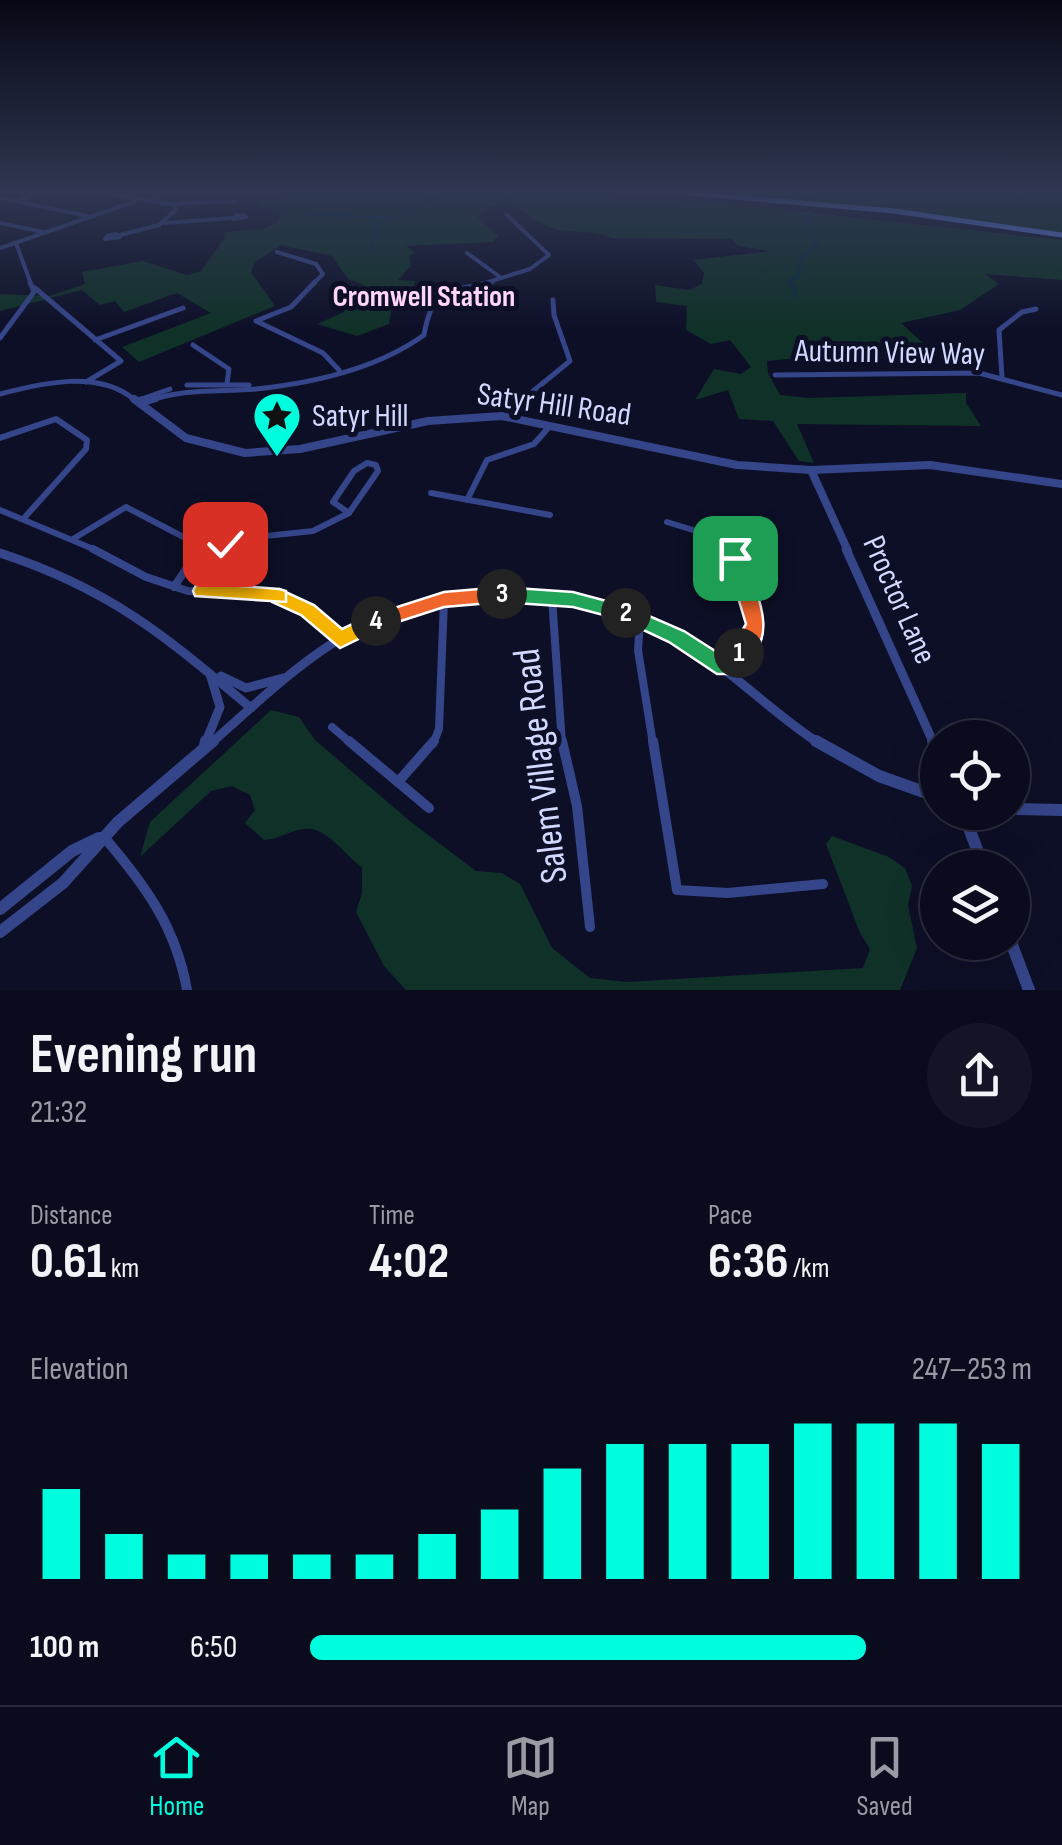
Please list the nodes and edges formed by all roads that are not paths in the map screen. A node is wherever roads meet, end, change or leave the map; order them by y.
1 (31, 238) edge
2 (531, 238) edge
3 (16, 243) junction
4 (0, 248) edge
5 (277, 252) dead end
6 (466, 253) dead end
7 (501, 278) junction
8 (35, 288) junction
9 (553, 300) dead end
10 (183, 308) dead end
11 (1036, 310) dead end
12 (0, 338) edge
13 (95, 340) junction
14 (192, 345) dead end
15 (339, 370) junction
16 (776, 375) dead end
17 (1002, 377) junction
18 (86, 382) junction
19 (225, 387) junction
20 (0, 394) edge
21 (1062, 395) edge
22 (138, 403) junction
23 (502, 416) junction
24 (551, 424) junction
25 (0, 438) edge
26 (811, 470) junction
27 (1062, 484) edge
28 (430, 494) dead end
29 (467, 500) junction
30 (0, 510) edge
31 (350, 513) junction
32 (550, 515) dead end
33 (25, 517) junction
34 (666, 522) dead end
35 (72, 540) junction
36 (0, 554) edge
37 (174, 587) junction
38 (202, 591) junction
39 (552, 596) junction
40 (444, 600) junction
41 (640, 619) junction
42 (340, 640) junction
43 (724, 668) junction
44 (208, 670) junction
45 (287, 676) junction
46 (251, 708) junction
47 (924, 720) edge
48 (332, 727) dead end
49 (202, 750) junction
50 (398, 782) junction
51 (920, 791) edge
52 (428, 808) dead end
53 (1030, 810) edge
54 (1062, 810) edge
55 (103, 836) junction
56 (823, 884) dead end
57 (0, 909) edge
58 (590, 928) dead end
59 (0, 932) edge
60 (1017, 960) edge
61 (187, 990) edge
62 (1028, 990) edge

1 - 3 street
2 - 7 street
3 - 4 street
3 - 8 street
5 - 15 street
6 - 7 street
7 - 15 street
8 - 12 street
8 - 13 street
9 - 23 street
10 - 13 street
11 - 17 street
13 - 18 street
14 - 19 street
15 - 19 street
16 - 17 street, Autumn View Way
17 - 21 street, Autumn View Way
18 - 20 street, Satyr Hill Road
18 - 22 street, Satyr Hill Road
19 - 22 street
22 - 23 street, Satyr Hill Road
23 - 24 street, Satyr Hill Road
24 - 26 street, Satyr Hill Road
24 - 29 street
25 - 33 street
26 - 27 street, Satyr Hill Road
26 - 47 street, Proctor Lane
28 - 29 street
29 - 32 street
30 - 33 street
31 - 31 street
31 - 38 street
33 - 35 street
34 - 43 street
35 - 37 street
35 - 37 street
36 - 44 street
37 - 38 street
38 - 42 street
39 - 40 street
39 - 41 street
39 - 58 street, Salem Village Road
40 - 42 street
40 - 50 street
41 - 43 street
41 - 56 street
42 - 45 street
43 - 51 street
44 - 45 street
44 - 46 street
44 - 49 street
45 - 46 street
46 - 49 street
48 - 50 street
49 - 55 street
50 - 52 street
53 - 54 street
55 - 57 street
55 - 59 street
55 - 61 street
60 - 62 street

